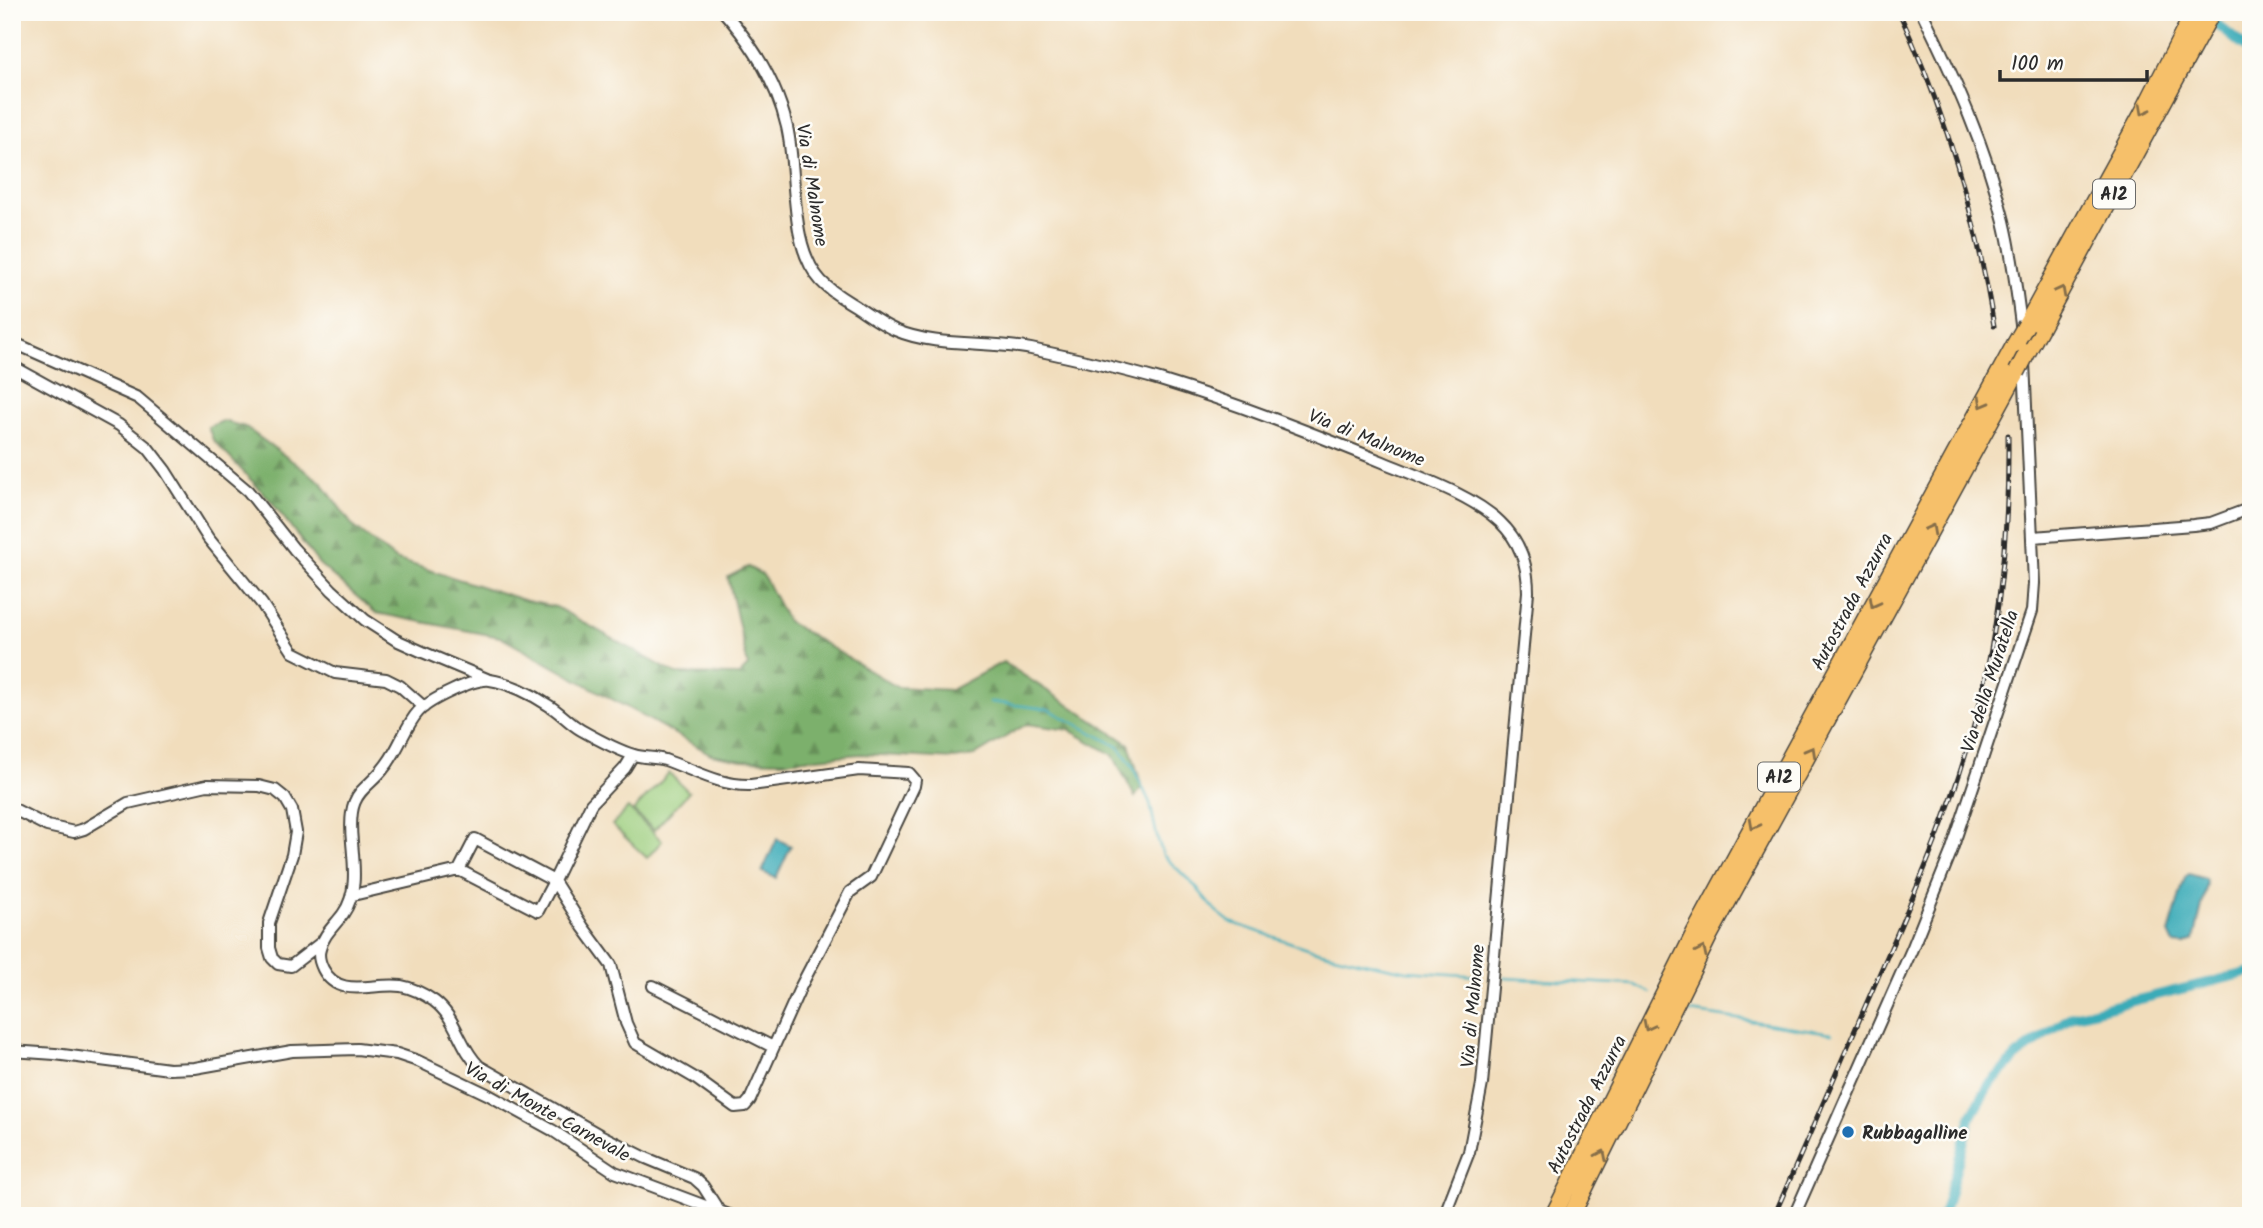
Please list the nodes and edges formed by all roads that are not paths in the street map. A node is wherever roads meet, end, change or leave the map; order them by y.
1 (724, 12) edge
2 (1922, 12) edge
3 (2194, 12) edge
4 (2212, 12) edge
5 (2193, 32) junction
6 (12, 342) edge
7 (2022, 347) junction
8 (12, 366) edge
9 (2251, 508) edge
10 (2033, 537) junction
11 (487, 679) junction
12 (424, 707) junction
13 (633, 755) junction
14 (12, 808) edge
15 (459, 870) junction
16 (554, 881) junction
17 (353, 895) junction
18 (322, 942) junction
19 (653, 986) dead end
20 (773, 1047) junction
21 (12, 1051) edge
22 (719, 1211) junction
23 (732, 1216) edge
24 (1444, 1216) edge
25 (1553, 1216) edge
26 (1571, 1216) edge
27 (1794, 1216) edge

1 - 24 street, Via di Malnome
2 - 10 street, Via della Muratella
3 - 5 highway, Autostrada Azzurra / A12
4 - 5 highway, Autostrada Azzurra / A12
7 -> 5 highway, Autostrada Azzurra / A12
5 -> 7 highway, Autostrada Azzurra / A12, bridge
6 - 11 street
7 -> 25 highway, Autostrada Azzurra / A12
26 -> 7 highway, Autostrada Azzurra / A12, bridge
8 - 12 street
9 - 10 street
10 - 27 street, Via della Muratella
11 - 12 street
11 - 13 street
12 - 17 street
13 - 16 street
13 - 20 street
14 - 18 street
15 - 16 street
15 - 16 street
15 - 17 street
16 - 20 street
17 - 18 street
18 - 22 street
19 - 20 street
21 - 22 street, Via di Monte Carnevale
22 - 23 street, Via di Monte Carnevale

